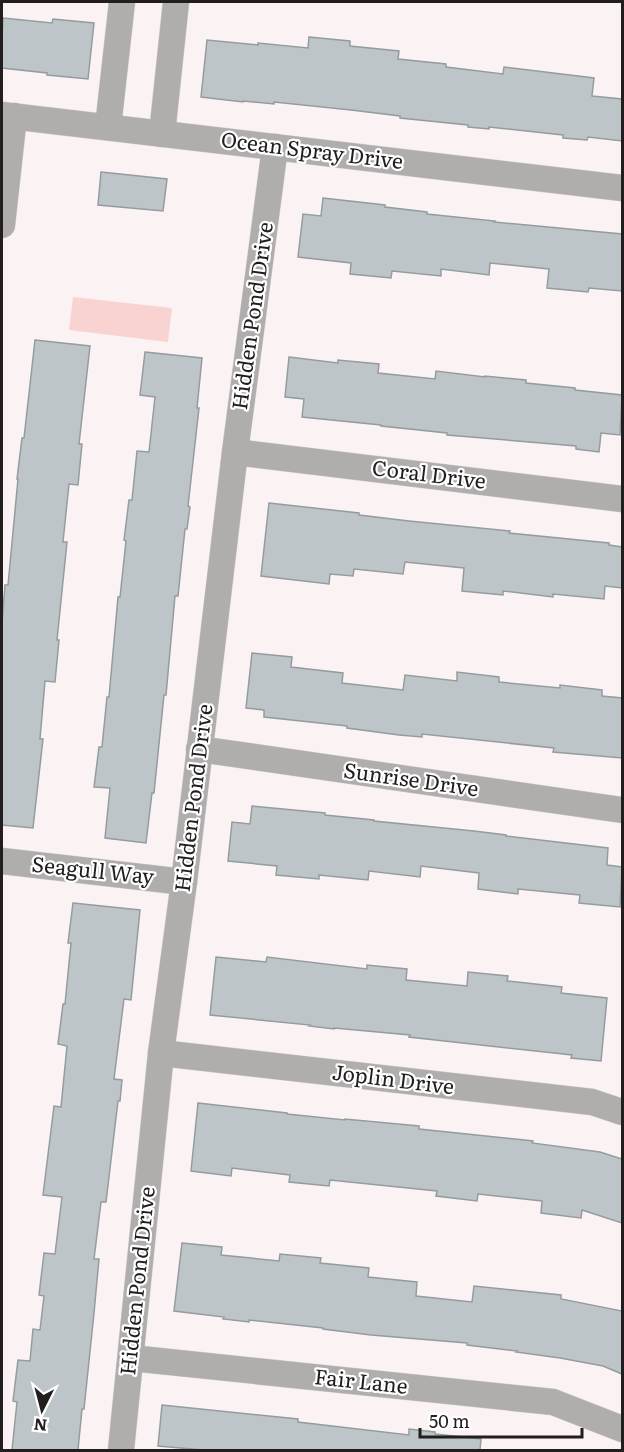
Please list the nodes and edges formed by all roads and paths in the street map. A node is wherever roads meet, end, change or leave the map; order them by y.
1 (122, 2) edge
2 (176, 2) edge
3 (8, 116) edge
4 (108, 127) junction
5 (162, 134) junction
6 (275, 147) junction
7 (622, 188) edge
8 (2, 225) edge
9 (235, 452) junction
10 (622, 499) edge
11 (200, 749) junction
12 (622, 810) edge
13 (2, 861) edge
14 (184, 882) junction
15 (161, 1053) junction
16 (622, 1112) edge
17 (131, 1358) junction
18 (622, 1428) edge
19 (122, 1450) edge

1 - 4 street
2 - 5 street
3 - 4 street, Ocean Spray Drive
3 - 8 street
4 - 5 street, Ocean Spray Drive
5 - 6 street, Ocean Spray Drive
6 - 7 street, Ocean Spray Drive
6 - 9 street, Hidden Pond Drive
9 - 10 street, Coral Drive
9 - 11 street, Hidden Pond Drive
11 - 12 street, Sunrise Drive
11 - 14 street, Hidden Pond Drive
13 - 14 street, Seagull Way
14 - 15 street, Hidden Pond Drive
15 - 16 street, Joplin Drive
15 - 17 street, Hidden Pond Drive
17 - 18 street, Fair Lane
17 - 19 street, Hidden Pond Drive

